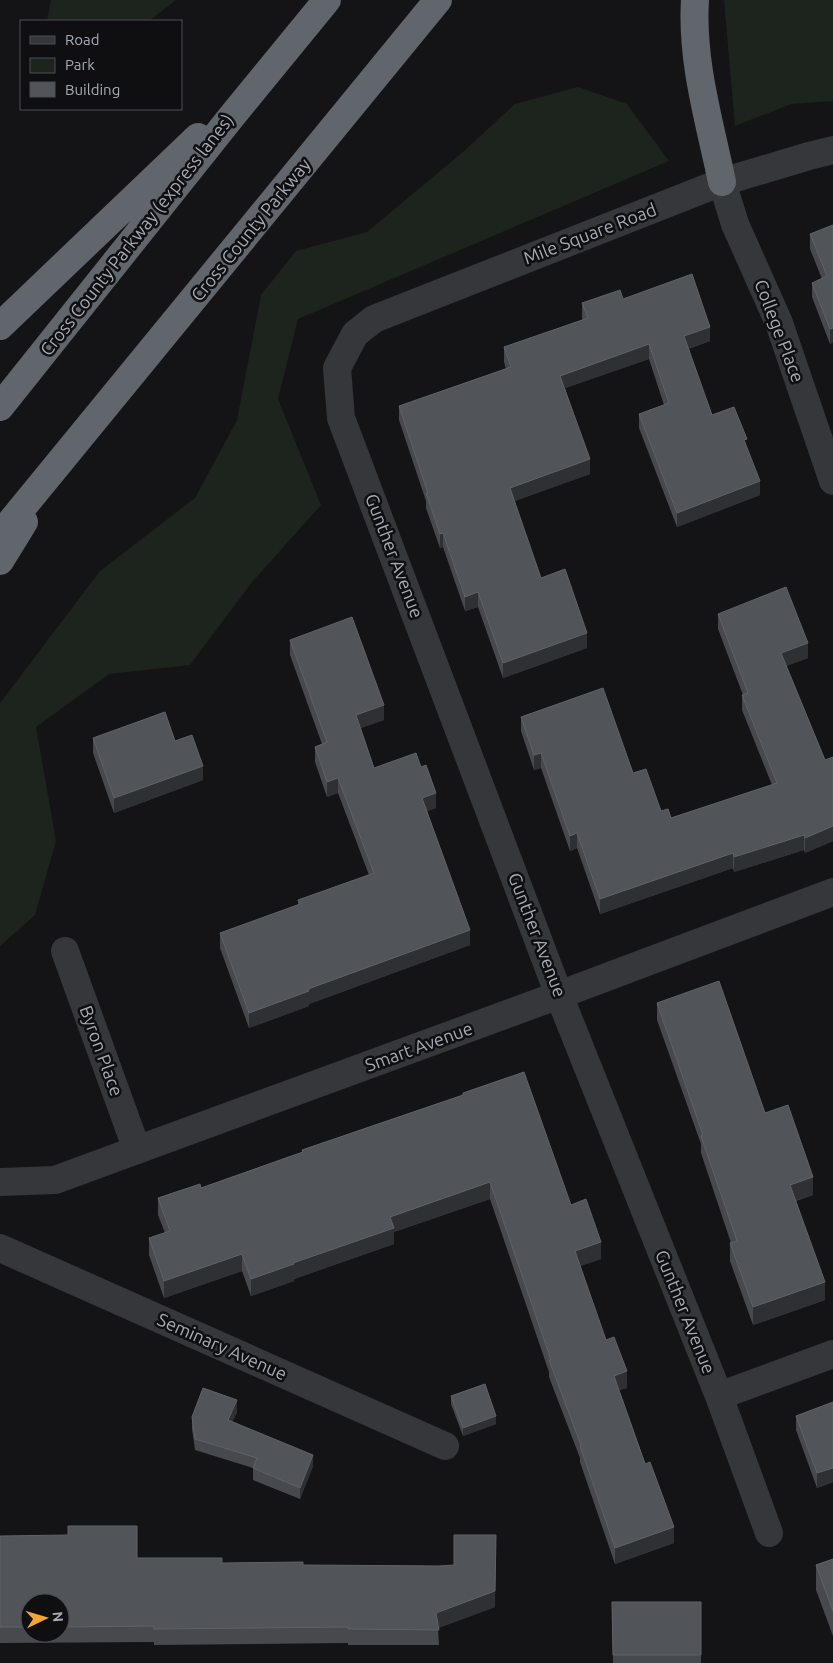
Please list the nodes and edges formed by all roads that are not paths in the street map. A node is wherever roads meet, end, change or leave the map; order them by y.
1 (327, 0) edge
2 (438, 0) edge
3 (694, 0) edge
4 (275, 63) junction
5 (833, 150) edge
6 (722, 182) junction
7 (0, 326) edge
8 (355, 334) joint
9 (0, 407) edge
10 (63, 459) junction
11 (833, 481) edge
12 (0, 535) edge
13 (0, 561) edge
14 (833, 892) edge
15 (65, 951) dead end
16 (559, 995) junction
17 (137, 1150) junction
18 (0, 1182) edge
19 (0, 1248) edge
20 (833, 1354) edge
21 (719, 1396) junction
22 (445, 1446) dead end
23 (769, 1533) dead end

1 - 4 highway
2 - 10 highway, Cross County Parkway
3 - 6 highway
4 - 7 highway
4 - 9 highway, Cross County Parkway (express lanes)
5 - 6 street, Mile Square Road
6 - 8 street, Mile Square Road
6 - 11 street, College Place
8 - 16 street, Gunther Avenue
10 - 12 highway
10 - 13 highway
14 - 16 street, Smart Avenue
15 - 17 street, Byron Place
16 - 17 street, Smart Avenue
16 - 21 street, Gunther Avenue
17 - 18 street, Smart Avenue
19 - 22 street, Seminary Avenue
20 - 21 street
21 - 23 street, Gunther Avenue

